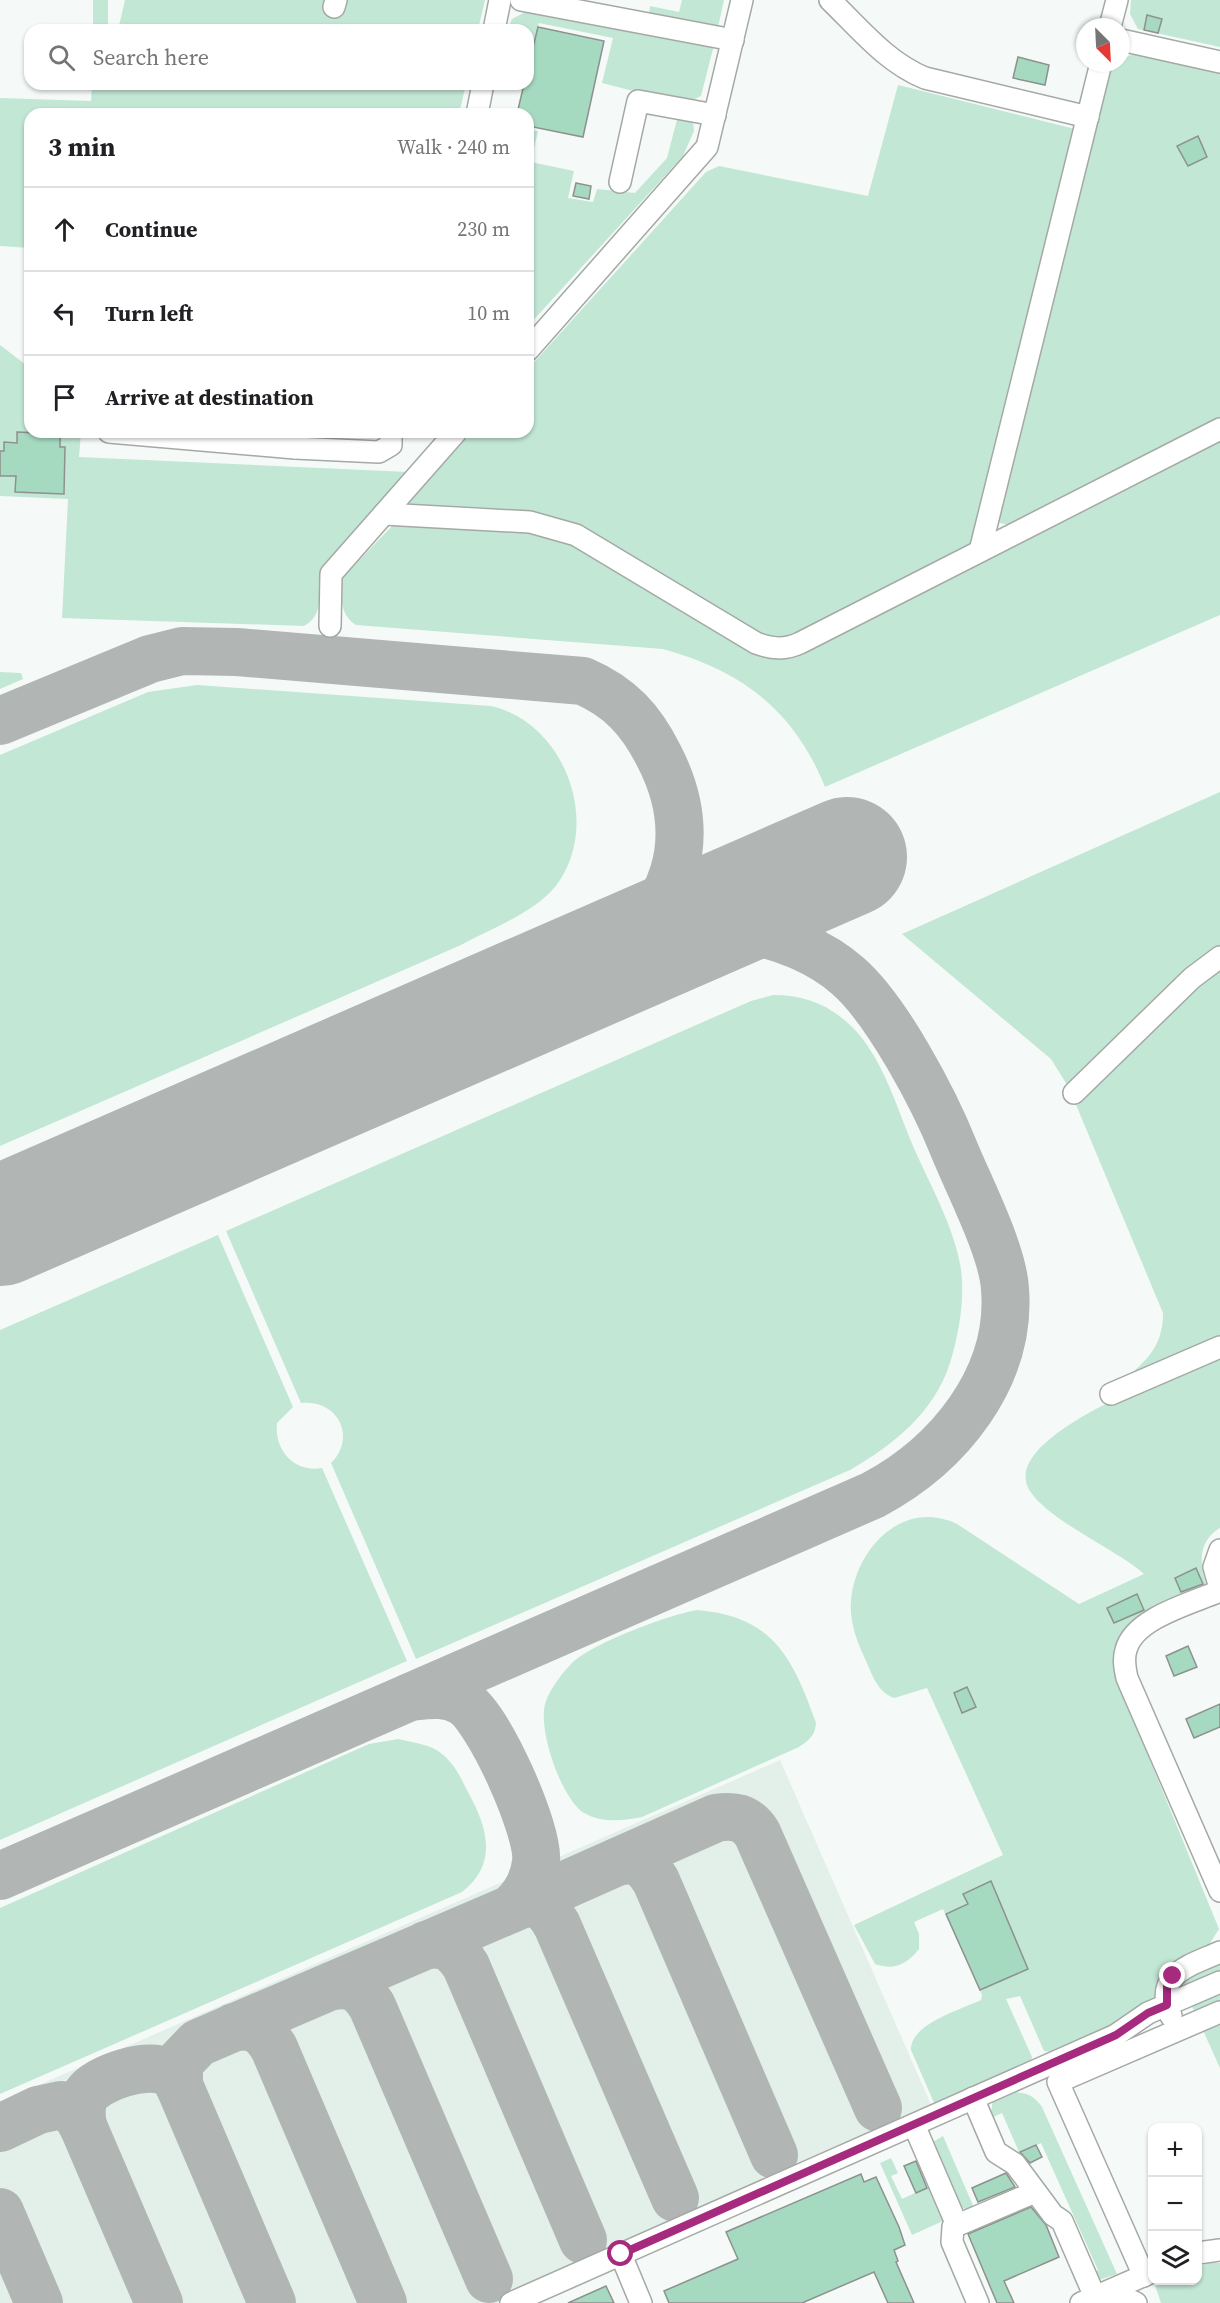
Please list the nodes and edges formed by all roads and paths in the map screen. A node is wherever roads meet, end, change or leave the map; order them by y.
1 (500, 0) edge
2 (521, 0) edge
3 (742, 0) edge
4 (1117, 0) edge
5 (834, 2) edge
6 (1112, 18) edge
7 (495, 24) edge
8 (733, 40) junction
9 (1130, 42) edge
10 (1220, 62) edge
11 (1099, 72) edge
12 (482, 90) edge
13 (478, 108) edge
14 (715, 115) junction
15 (1088, 117) junction
16 (621, 182) dead end
17 (534, 341) edge
18 (1220, 429) edge
19 (249, 438) edge
20 (391, 438) edge
21 (451, 438) edge
22 (296, 440) edge
23 (384, 514) junction
24 (980, 551) junction
25 (330, 626) dead end
26 (1220, 957) edge
27 (1074, 1093) dead end
28 (1220, 1347) edge
29 (1111, 1394) dead end
30 (1220, 1550) edge
31 (1220, 1590) edge
32 (1220, 1891) edge
33 (1220, 1952) edge
34 (1220, 1982) edge
35 (1167, 2005) junction
36 (1220, 2012) edge
37 (1178, 2030) junction
38 (1011, 2082) junction
39 (1058, 2082) junction
40 (973, 2098) junction
41 (914, 2125) junction
42 (1035, 2192) junction
43 (957, 2226) junction
44 (1220, 2250) edge
45 (1202, 2252) edge
46 (621, 2254) junction
47 (1148, 2274) edge
48 (1088, 2300) edge
49 (512, 2303) edge
50 (641, 2303) edge
51 (978, 2303) edge
52 (1136, 2303) edge

1 - 7 lane
2 - 8 lane
3 - 8 lane
4 - 6 lane
5 - 15 lane
8 - 14 lane
9 - 10 lane
11 - 15 lane
12 - 13 lane
14 - 16 lane
14 - 17 lane
15 - 24 lane
18 - 24 lane
19 - 22 lane
20 - 22 lane
21 - 23 lane
23 - 24 lane
23 - 25 lane
26 - 27 lane
28 - 29 lane
30 - 31 lane
31 - 32 lane
33 - 35 lane
34 - 35 lane
35 - 37 lane
35 - 38 lane
36 - 37 lane
37 - 39 lane
38 - 39 lane
38 - 40 lane
39 - 47 lane
40 - 41 lane
40 - 42 lane
41 - 43 lane
41 - 46 lane
42 - 43 lane
42 - 48 lane
43 - 51 lane
44 - 45 lane
46 - 49 lane
46 - 50 lane
47 - 48 lane
48 - 52 lane

